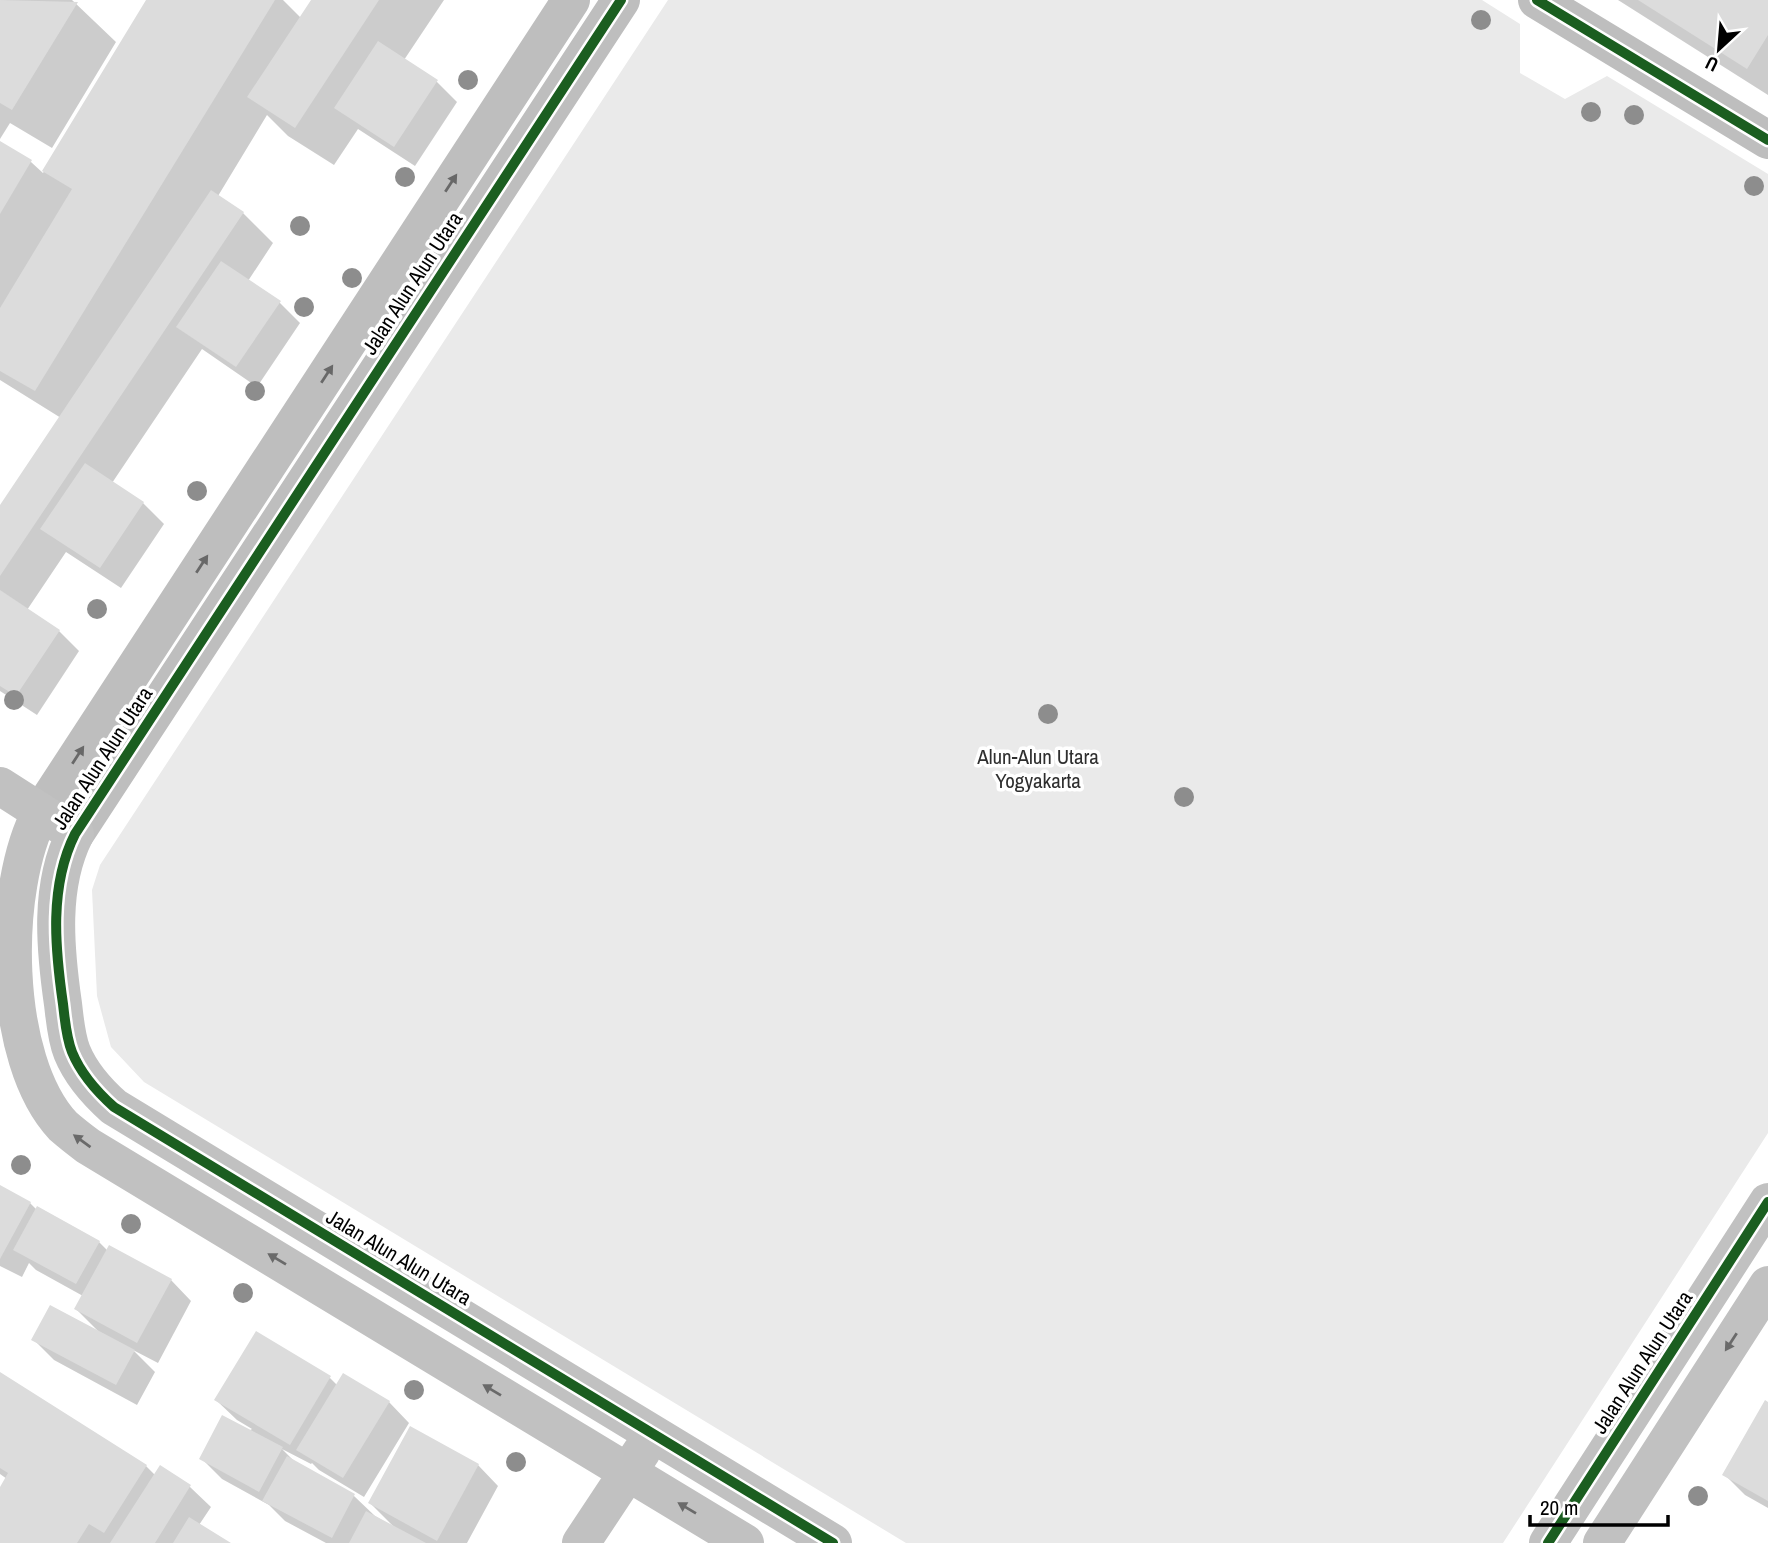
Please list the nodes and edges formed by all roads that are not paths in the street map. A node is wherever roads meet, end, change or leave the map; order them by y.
1 (571, 0) edge
2 (621, 0) edge
3 (1537, 0) edge
4 (1768, 140) edge
5 (369, 310) junction
6 (402, 332) junction
7 (0, 786) edge
8 (41, 812) junction
9 (75, 834) junction
10 (1768, 1202) edge
11 (349, 1250) junction
12 (1768, 1285) edge
13 (326, 1289) junction
14 (653, 1434) junction
15 (628, 1472) junction
16 (1589, 1480) junction
17 (1628, 1503) junction
18 (581, 1543) edge
19 (745, 1543) edge
20 (833, 1543) edge
21 (1548, 1543) edge
22 (1602, 1543) edge

5 -> 1 street, Jalan Alun Alun Utara
2 - 6 street, Jalan Alun Alun Utara
3 - 4 street
5 - 6 street
8 -> 5 street, Jalan Alun Alun Utara
6 - 9 street, Jalan Alun Alun Utara
7 - 8 street
8 - 9 street
13 -> 8 street, Jalan Alun Alun Utara
9 - 11 street, Jalan Alun Alun Utara
10 - 16 street, Jalan Alun Alun Utara
11 - 13 street
11 - 14 street, Jalan Alun Alun Utara
12 -> 17 street
15 -> 13 street, Jalan Alun Alun Utara
14 - 15 street
14 - 20 street, Jalan Alun Alun Utara
15 - 18 street
19 -> 15 street, Jalan Alun Alun Utara
16 - 17 street
16 - 21 street, Jalan Alun Alun Utara
17 - 22 street

